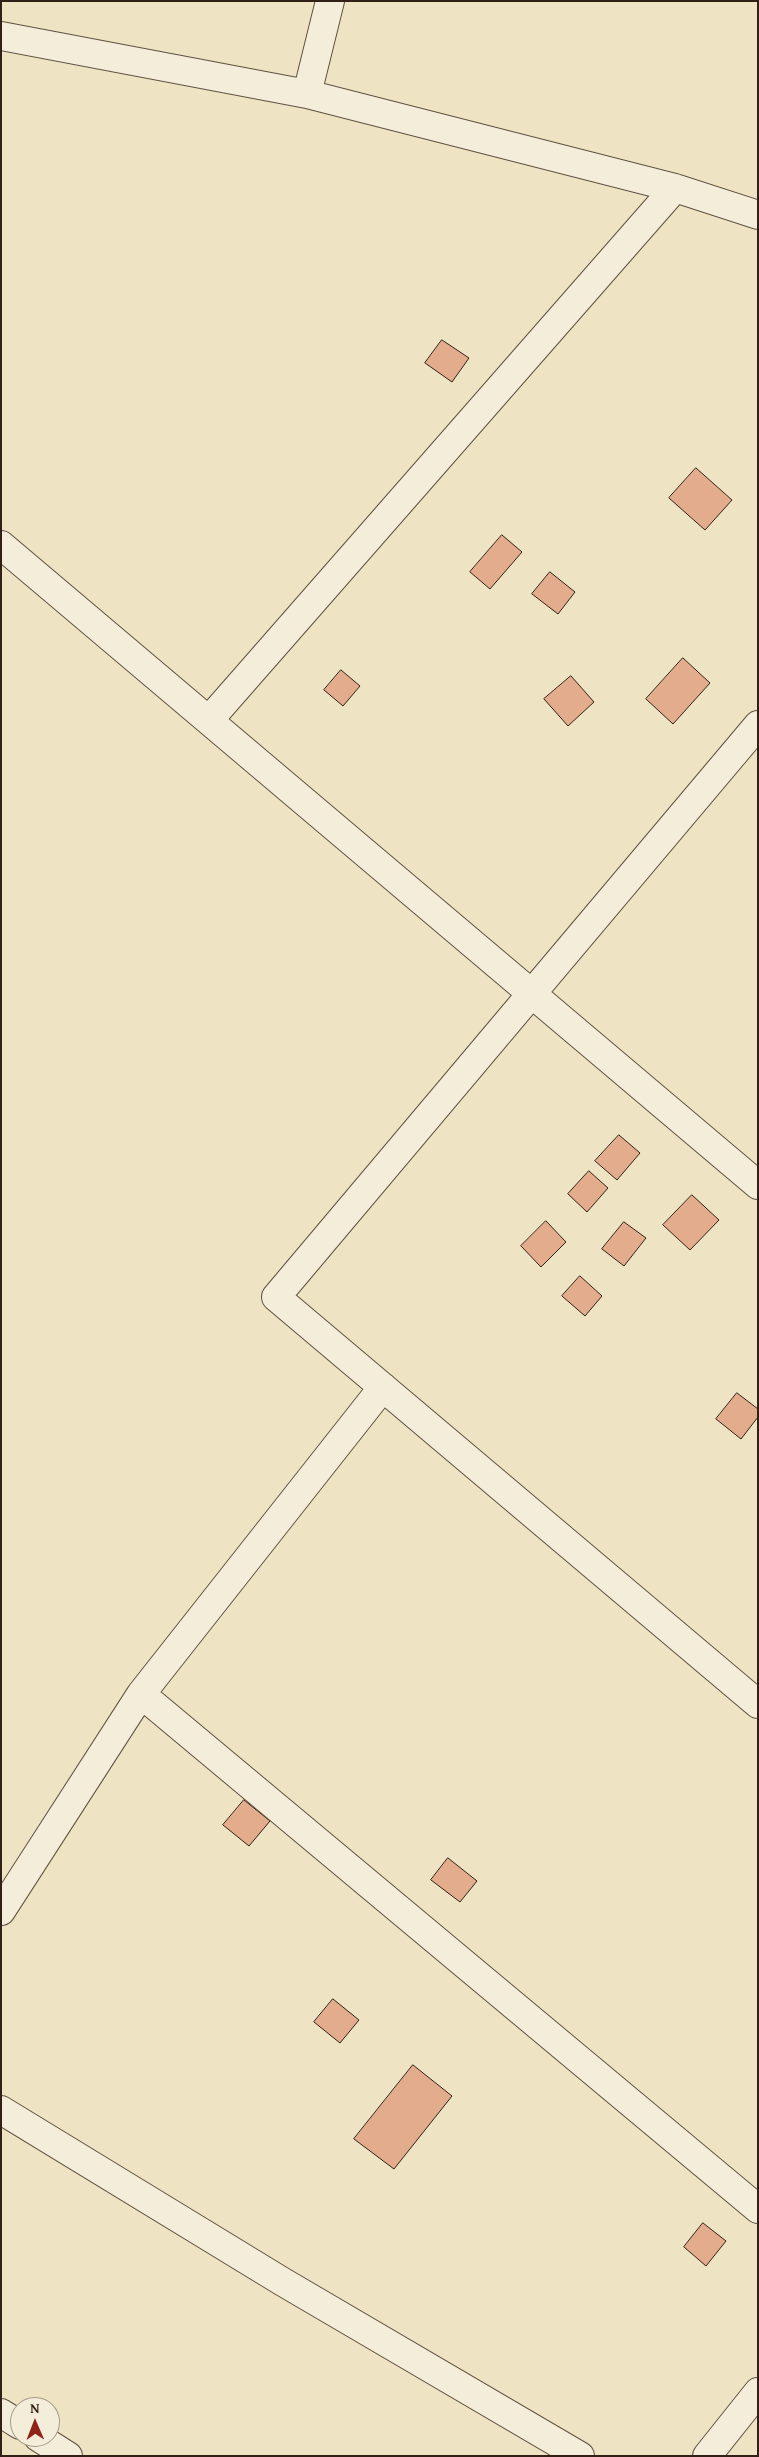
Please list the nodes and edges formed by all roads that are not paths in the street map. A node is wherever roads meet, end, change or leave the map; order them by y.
1 (330, 1) edge
2 (1, 36) edge
3 (307, 94) junction
4 (675, 188) junction
5 (758, 215) edge
6 (1, 546) edge
7 (209, 720) junction
8 (758, 726) edge
9 (532, 992) junction
10 (758, 1184) edge
11 (383, 1387) junction
12 (141, 1694) junction
13 (758, 1704) edge
14 (1, 1911) edge
15 (1, 2110) edge
16 (758, 2209) edge
17 (758, 2392) edge
18 (54, 2447) edge
19 (68, 2456) edge
20 (580, 2456) edge
21 (707, 2456) edge

1 - 3 street
2 - 3 street
3 - 4 street
4 - 5 street
4 - 7 street
6 - 7 street
7 - 9 street
8 - 9 street
9 - 10 street
9 - 11 street
11 - 12 street
11 - 13 street
12 - 14 street
12 - 16 street
15 - 20 street
17 - 21 street
18 - 19 street

